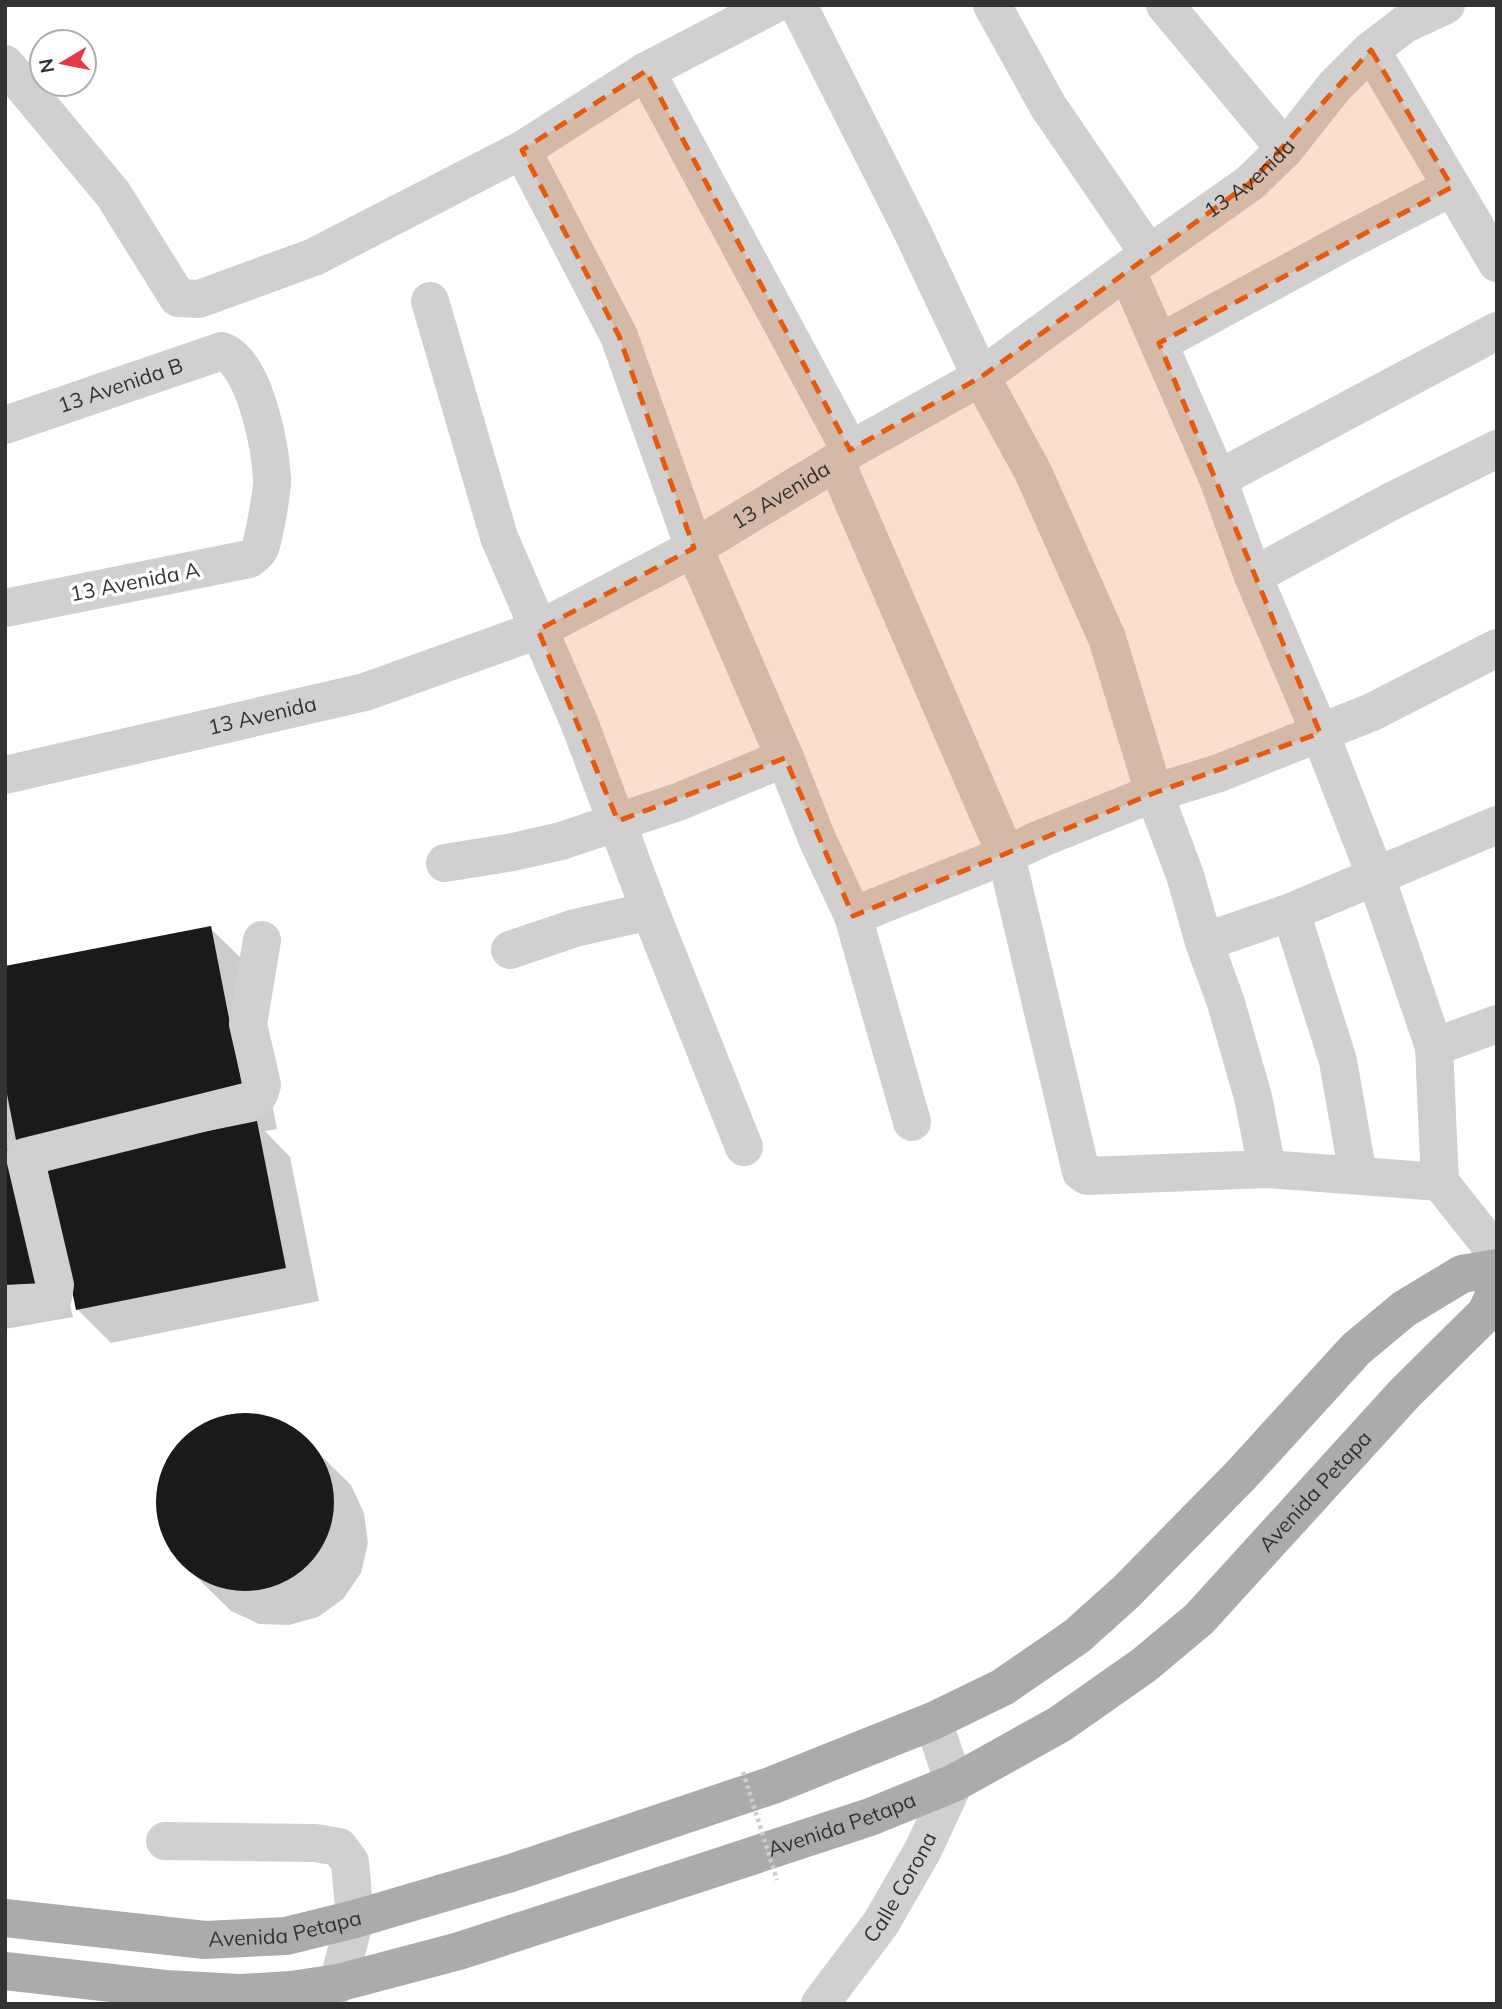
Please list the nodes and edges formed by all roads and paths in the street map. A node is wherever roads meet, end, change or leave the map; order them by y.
1 (773, 5) edge
2 (798, 5) edge
3 (992, 5) edge
4 (1165, 5) edge
5 (1446, 5) edge
6 (1398, 15) edge
7 (1371, 50) junction
8 (5, 64) edge
9 (646, 71) junction
10 (1285, 149) junction
11 (522, 150) junction
12 (1452, 187) junction
13 (1138, 262) junction
14 (1497, 263) edge
15 (430, 301) dead end
16 (1497, 331) edge
17 (1159, 343) junction
18 (981, 377) junction
19 (5, 425) edge
20 (1497, 449) edge
21 (843, 456) junction
22 (1218, 479) junction
23 (260, 547) joint
24 (694, 548) junction
25 (1253, 576) junction
26 (5, 608) edge
27 (538, 629) junction
28 (1497, 648) edge
29 (1320, 733) junction
30 (785, 758) junction
31 (5, 775) edge
32 (1154, 793) junction
33 (618, 821) junction
34 (1497, 825) edge
35 (1006, 855) junction
36 (445, 863) dead end
37 (1376, 877) junction
38 (650, 911) junction
39 (1291, 912) junction
40 (853, 916) junction
41 (262, 940) dead end
42 (1204, 942) junction
43 (510, 950) dead end
44 (1497, 1024) edge
45 (1434, 1047) junction
46 (912, 1122) dead end
47 (744, 1147) dead end
48 (1267, 1169) junction
49 (1358, 1175) junction
50 (1440, 1182) junction
51 (1497, 1254) edge
52 (1497, 1268) edge
53 (1497, 1289) edge
54 (5, 1304) edge
55 (933, 1721) junction
56 (743, 1772) dead end
57 (954, 1783) junction
58 (164, 1841) dead end
59 (777, 1880) dead end
60 (5, 1918) edge
61 (355, 1919) junction
62 (5, 1971) edge
63 (329, 1993) edge
64 (142, 1995) edge
65 (820, 2004) edge

1 - 9 street
2 - 18 street
3 - 13 street
4 - 10 street
5 - 6 street, 13 Avenida
6 - 7 street, 13 Avenida
7 - 10 street, 13 Avenida
7 - 12 street
8 - 11 street
9 - 11 street
9 - 21 street
10 - 13 street, 13 Avenida
11 - 24 street
12 - 14 street
12 - 17 street
13 - 17 street
13 - 18 street, 13 Avenida
15 - 27 street
16 - 22 street
17 - 22 street
18 - 21 street, 13 Avenida
18 - 32 street
19 - 23 street, 13 Avenida B
20 - 25 street
21 - 24 street, 13 Avenida
21 - 35 street
22 - 25 street
23 - 26 street, 13 Avenida A
24 - 27 street, 13 Avenida
24 - 30 street
25 - 29 street
27 - 31 street, 13 Avenida
27 - 33 street
28 - 29 street
29 - 32 street
29 - 37 street
30 - 33 street
30 - 40 street
32 - 35 street
32 - 42 street
33 - 36 street
33 - 38 street
34 - 37 street
35 - 40 street
35 - 48 street
37 - 39 street
37 - 45 street
38 - 43 street
38 - 47 street
39 - 42 street
39 - 49 street
40 - 46 street
41 - 54 street
42 - 48 street
44 - 45 street
45 - 50 street
48 - 49 street
49 - 50 street
50 - 51 street
52 - 55 main road, Avenida Petapa
53 - 57 main road, Avenida Petapa
55 - 57 street
55 - 61 main road, Avenida Petapa
56 - 59 path, bridge
57 - 63 main road, Avenida Petapa
57 - 65 street, Calle Corona
58 - 61 street
60 - 61 main road, Avenida Petapa
61 - 63 street
62 - 64 main road, Avenida Petapa
63 - 64 main road, Avenida Petapa

